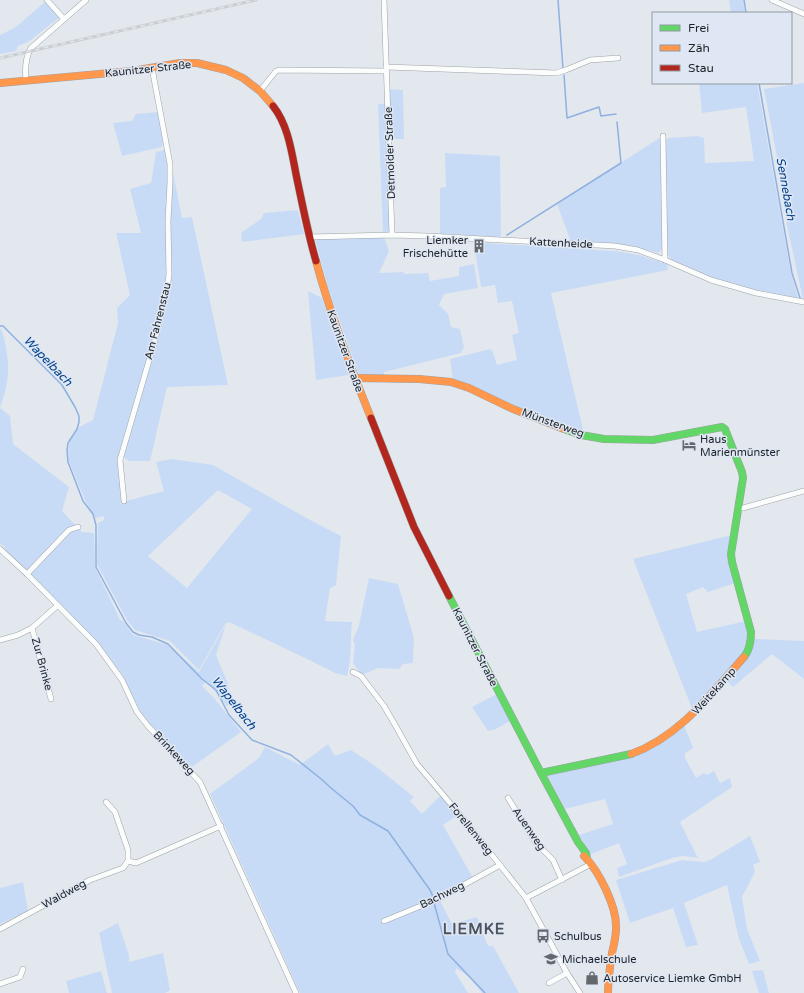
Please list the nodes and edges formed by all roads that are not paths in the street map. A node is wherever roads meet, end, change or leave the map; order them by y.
1 (47, 0) edge
2 (86, 0) edge
3 (384, 0) edge
4 (772, 0) edge
5 (804, 14) edge
6 (64, 19) junction
7 (618, 58) dead end
8 (152, 68) junction
9 (386, 69) junction
10 (26, 81) junction
11 (0, 84) edge
12 (260, 91) junction
13 (663, 136) dead end
14 (392, 235) junction
15 (309, 237) junction
16 (665, 260) junction
17 (804, 302) edge
18 (354, 378) junction
19 (804, 491) edge
20 (124, 501) dead end
21 (739, 508) junction
22 (78, 527) dead end
23 (0, 549) edge
24 (27, 574) junction
25 (57, 606) junction
26 (32, 628) junction
27 (0, 640) edge
28 (353, 672) dead end
29 (51, 699) dead end
30 (541, 773) junction
31 (508, 798) dead end
32 (106, 802) dead end
33 (221, 826) junction
34 (128, 861) junction
35 (589, 861) junction
36 (500, 865) junction
37 (562, 880) junction
38 (526, 898) junction
39 (384, 921) dead end
40 (0, 929) edge
41 (23, 969) dead end
42 (568, 973) junction
43 (549, 983) dead end
44 (0, 984) edge
45 (296, 993) edge
46 (580, 993) edge
47 (608, 993) edge

1 - 6 street
2 - 6 street
3 - 9 street, Detmolder Straße
4 - 5 street
6 - 10 street
7 - 9 street
8 - 10 street, Kaunitzer Straße
8 - 12 street, Kaunitzer Straße
8 - 20 street, Am Fahrenstau
9 - 12 street
9 - 14 street, Detmolder Straße
10 - 11 street, Kaunitzer Straße
12 - 15 street, Kaunitzer Straße
13 - 16 street
14 - 15 street, Kattenheide
14 - 16 street, Kattenheide
15 - 18 street, Kaunitzer Straße
16 - 17 street, Kattenheide
18 - 21 street, Münsterweg
18 - 30 street, Kaunitzer Straße
19 - 21 street
21 - 30 street, Weitekamp
22 - 24 street
23 - 24 street, Brinkeweg
24 - 25 street, Brinkeweg
25 - 26 street, Zur Brinke
25 - 33 street, Brinkeweg
26 - 27 street, Zur Brinke
26 - 29 street, Zur Brinke
28 - 36 street, Forellenweg
30 - 35 street, Kaunitzer Straße
31 - 37 street, Auenweg
32 - 34 street
33 - 34 street, Waldweg
33 - 45 street, Brinkeweg
34 - 40 street, Waldweg
35 - 37 street
35 - 47 street, Kaunitzer Straße
36 - 38 street, Forellenweg
36 - 39 street, Bachweg
37 - 38 street
38 - 42 street, Forellenweg
41 - 44 street
42 - 43 street
42 - 46 street, Forellenweg

